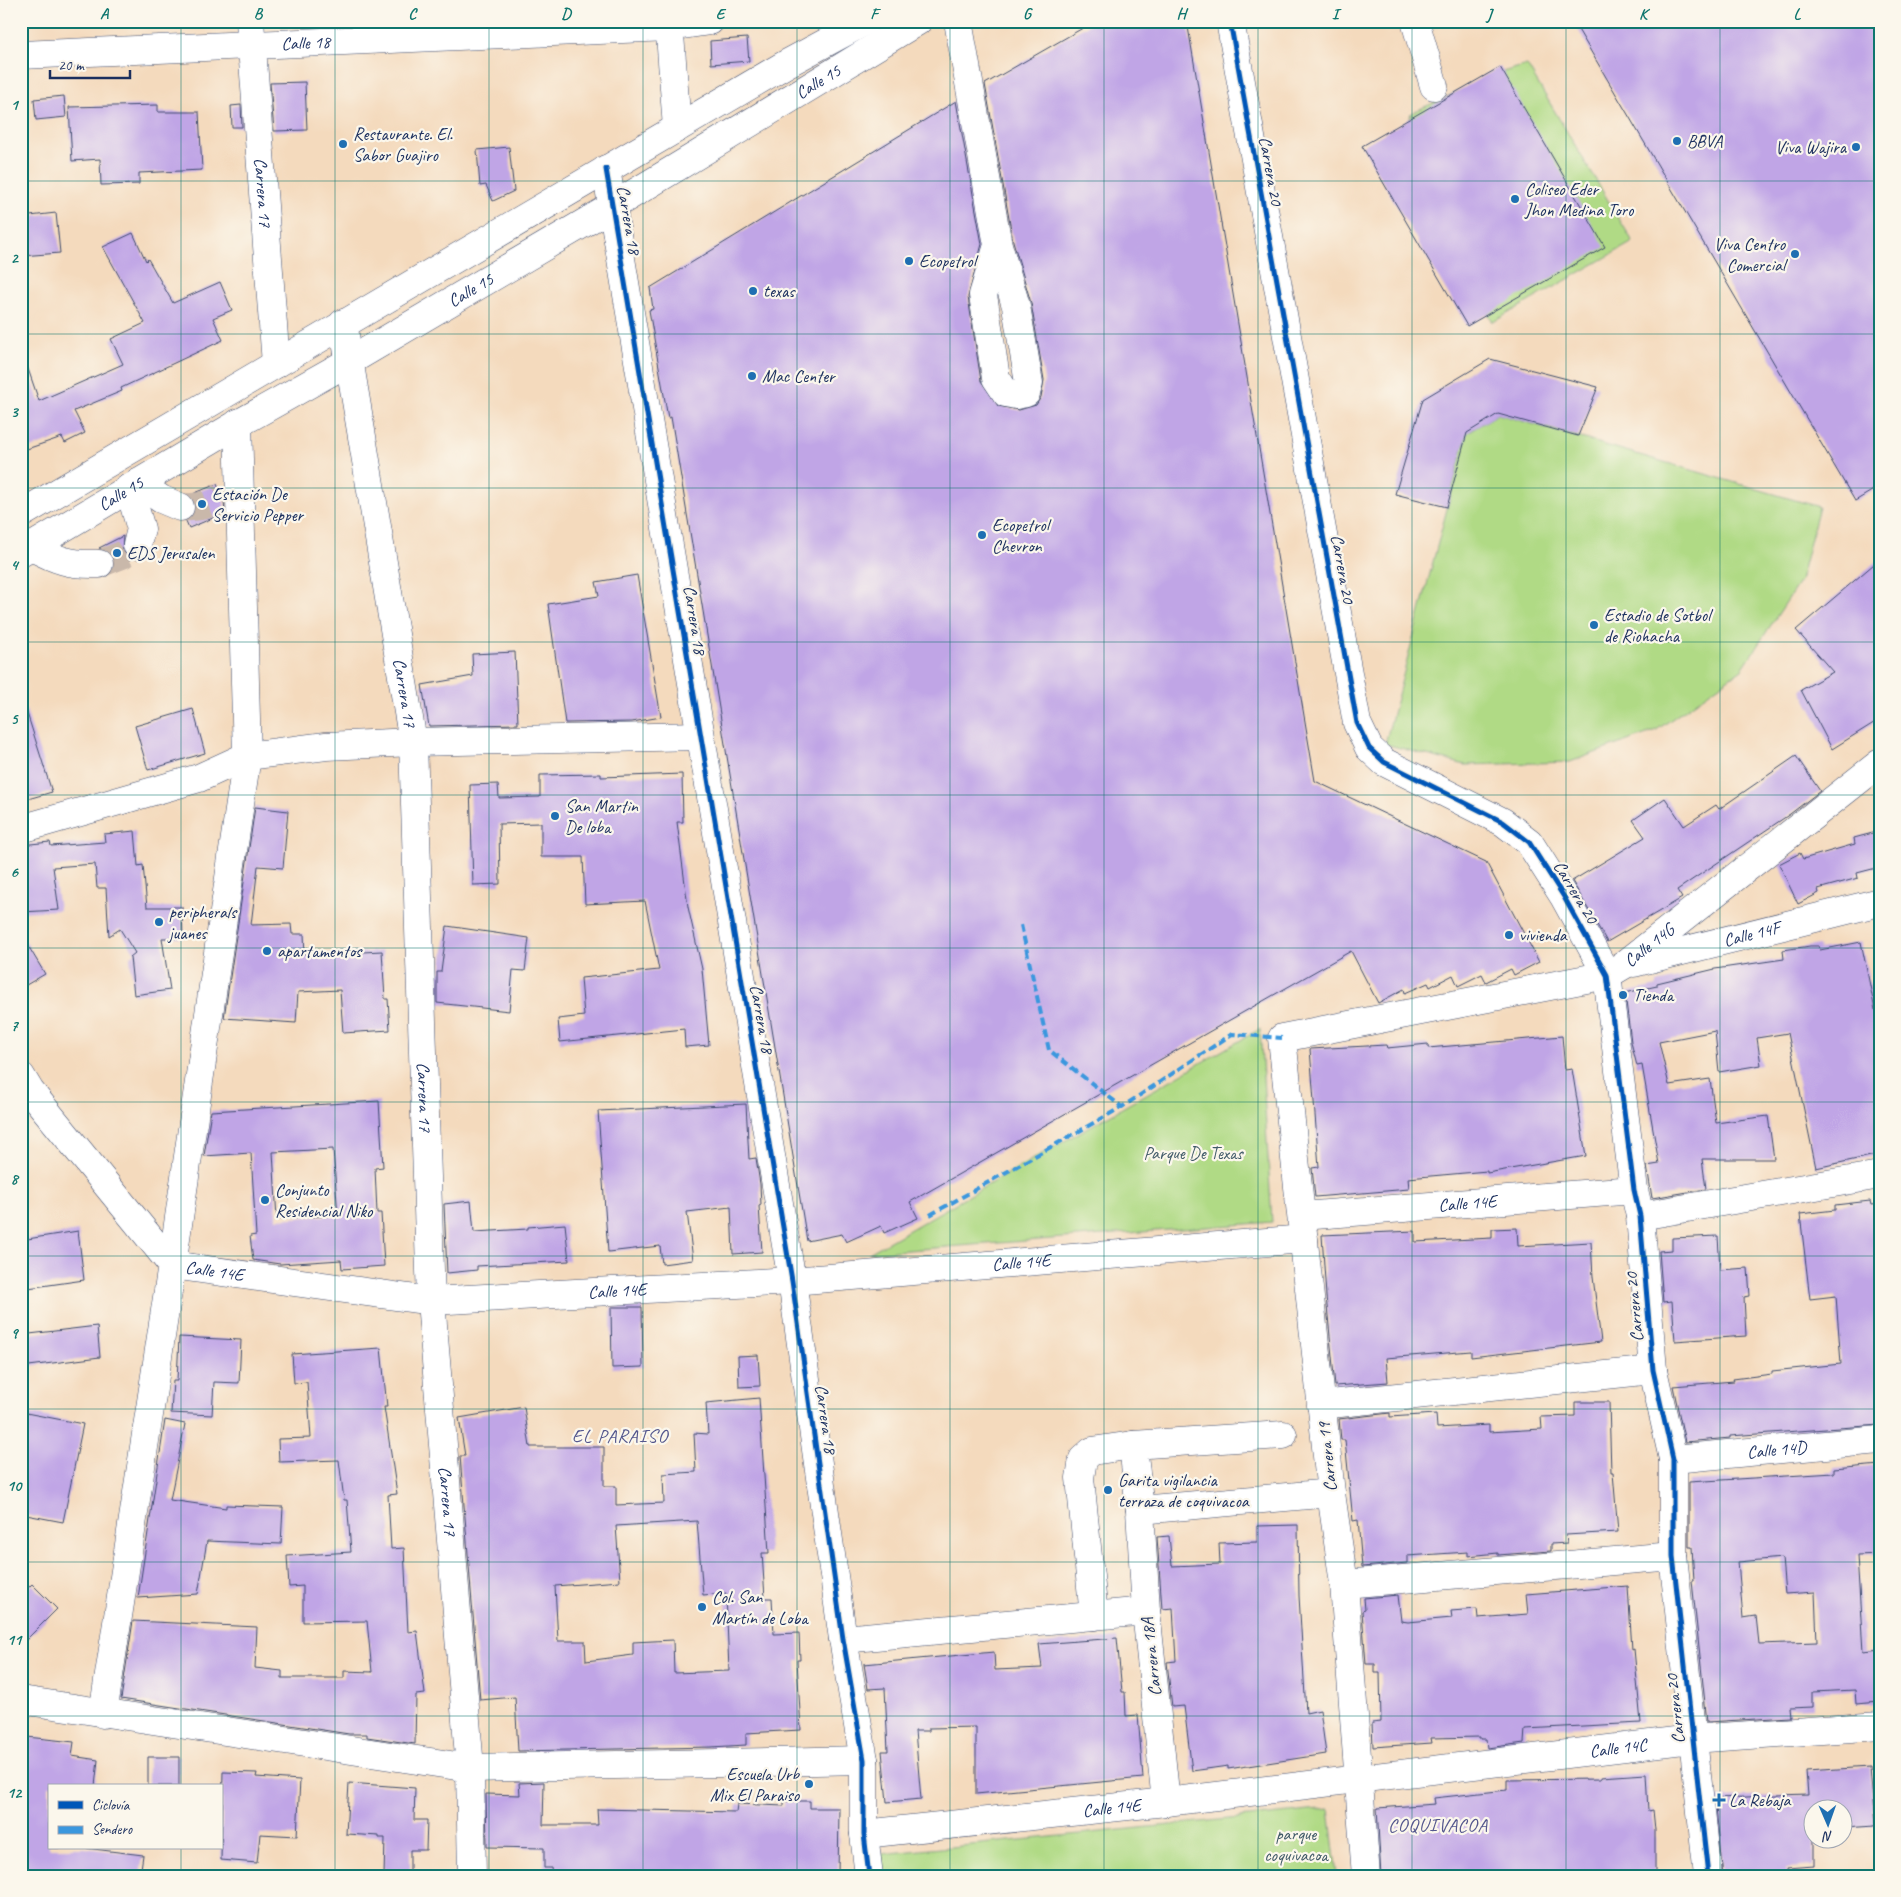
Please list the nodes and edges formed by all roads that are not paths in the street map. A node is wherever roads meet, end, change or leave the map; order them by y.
1 (710, 21) edge
2 (865, 21) edge
3 (918, 21) edge
4 (958, 21) edge
5 (1230, 21) edge
6 (1415, 21) edge
7 (669, 24) edge
8 (251, 34) edge
9 (21, 55) edge
10 (1434, 86) dead end
11 (677, 128) junction
12 (606, 170) junction
13 (613, 206) junction
14 (998, 245) dead end
15 (343, 323) junction
16 (350, 361) junction
17 (276, 364) junction
18 (233, 426) junction
19 (133, 486) junction
20 (180, 507) tunnel mouth
21 (21, 514) edge
22 (137, 545) dead end
23 (26, 550) edge
24 (99, 564) tunnel mouth
25 (700, 736) junction
26 (413, 742) junction
27 (246, 756) junction
28 (1880, 763) edge
29 (21, 829) edge
30 (1880, 902) edge
31 (1615, 970) junction
32 (1282, 1038) joint
33 (21, 1076) edge
34 (1880, 1175) edge
35 (1634, 1190) junction
36 (1640, 1216) junction
37 (1303, 1228) junction
38 (172, 1265) junction
39 (792, 1281) junction
40 (431, 1301) junction
41 (1653, 1370) junction
42 (1321, 1405) junction
43 (1283, 1435) dead end
44 (1880, 1440) edge
45 (1132, 1445) junction
46 (1673, 1459) junction
47 (1331, 1493) junction
48 (1140, 1510) junction
49 (1673, 1556) junction
50 (1344, 1584) junction
51 (1146, 1611) junction
52 (1094, 1616) junction
53 (843, 1639) junction
54 (21, 1700) edge
55 (103, 1714) junction
56 (1880, 1726) edge
57 (1692, 1739) junction
58 (864, 1760) junction
59 (470, 1768) junction
60 (1358, 1778) junction
61 (1166, 1802) junction
62 (864, 1834) junction
63 (472, 1876) edge
64 (868, 1876) edge
65 (1366, 1876) edge
66 (1708, 1876) edge

1 - 7 main road, Calle 18
2 - 11 main road, Calle 15
3 - 13 main road, Calle 15
4 - 14 main road
5 - 31 main road, Carrera 20
6 - 10 main road
7 - 8 main road, Calle 18
7 - 11 main road
8 - 9 main road, Calle 18
8 - 17 main road, Carrera 17
11 - 12 main road, Calle 15
12 - 13 main road, Carrera 18
12 - 15 main road, Calle 15
13 - 16 main road, Calle 15
13 - 25 main road, Carrera 18
15 - 16 main road, Carrera 17
15 - 17 main road, Calle 15
16 - 18 main road, Calle 15
16 - 26 main road, Carrera 17
17 - 21 main road, Calle 15
18 - 19 main road, Calle 15
18 - 27 main road
19 - 20 main road
19 - 22 main road
19 - 23 main road, Calle 15
23 - 24 main road
25 - 26 main road
25 - 39 main road, Carrera 18
26 - 27 main road
26 - 40 main road, Carrera 17
27 - 29 main road
27 - 38 main road
28 - 31 main road, Calle 14G
30 - 31 main road, Calle 14F
31 - 32 main road, Calle 14G
31 - 35 main road, Carrera 20
32 - 37 main road, Carrera 19
33 - 38 main road, Calle 14E
34 - 36 main road
35 - 36 main road, Carrera 20
35 - 37 main road, Calle 14E
36 - 41 main road, Carrera 20
37 - 39 main road, Calle 14E
37 - 42 main road, Carrera 19
38 - 40 main road, Calle 14E
38 - 55 main road
39 - 40 main road, Calle 14E
39 - 53 main road, Carrera 18
40 - 59 main road, Carrera 17
41 - 42 main road
41 - 46 main road, Carrera 20
42 - 47 main road, Carrera 19
43 - 45 main road
44 - 46 main road, Calle 14D
45 - 48 main road, Carrera 18A
45 - 52 main road
46 - 49 main road, Carrera 20
47 - 48 main road
47 - 50 main road, Carrera 19
48 - 51 main road, Carrera 18A
49 - 50 main road
49 - 57 main road, Carrera 20
50 - 60 main road, Carrera 19
51 - 52 main road
51 - 61 main road, Carrera 18A
52 - 53 main road
53 - 58 main road, Carrera 18
54 - 55 main road
55 - 59 main road
56 - 57 main road, Calle 14C
57 - 60 main road, Calle 14C
57 - 66 main road, Carrera 20
58 - 59 main road
58 - 62 main road, Carrera 18
59 - 63 main road, Carrera 17
60 - 61 main road, Calle 14E
60 - 65 main road, Carrera 19
61 - 62 main road, Calle 14E
62 - 64 main road, Carrera 18

